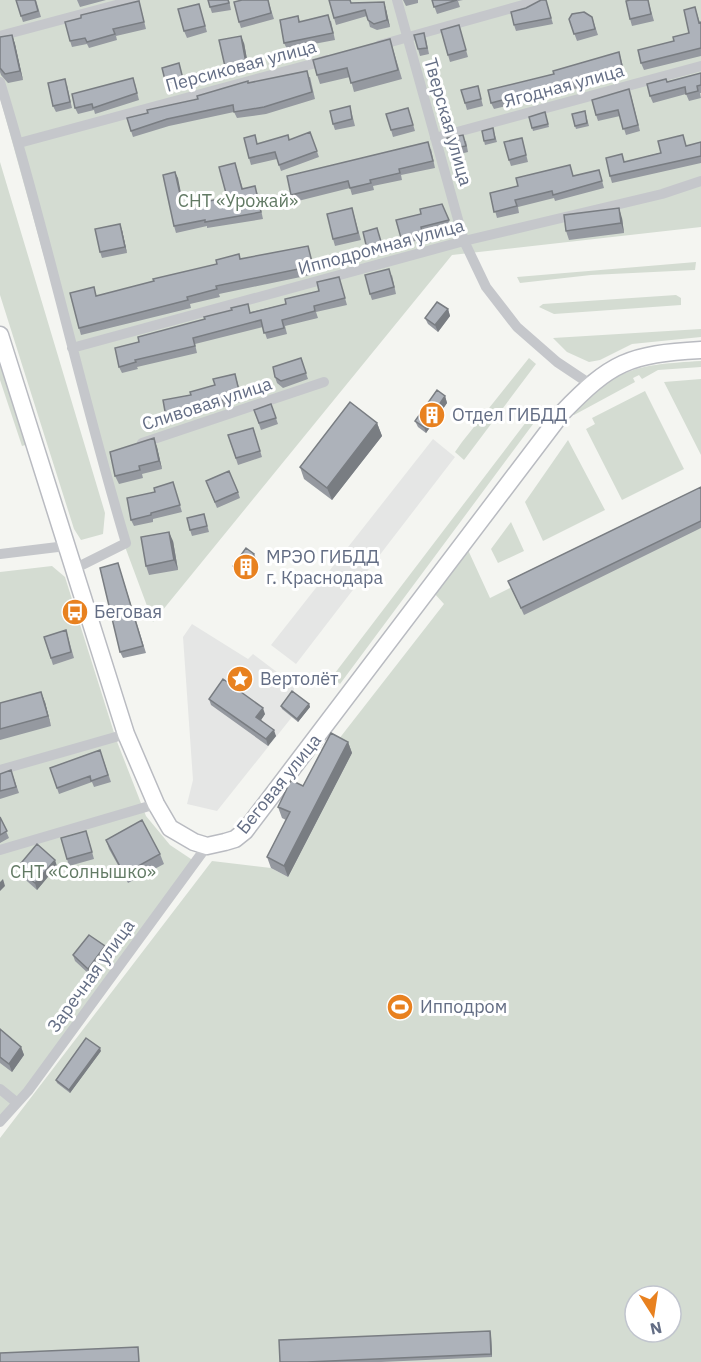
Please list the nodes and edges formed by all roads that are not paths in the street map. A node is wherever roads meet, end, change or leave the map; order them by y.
1 (135, 0) edge
2 (397, 0) edge
3 (541, 0) edge
4 (0, 36) edge
5 (407, 38) junction
6 (373, 47) edge
7 (339, 56) edge
8 (701, 66) edge
9 (0, 82) edge
10 (435, 138) junction
11 (19, 143) junction
12 (701, 181) edge
13 (464, 241) junction
14 (0, 335) edge
15 (72, 348) junction
16 (701, 350) edge
17 (324, 382) dead end
18 (590, 384) junction
19 (134, 446) edge
20 (111, 453) edge
21 (100, 457) junction
22 (66, 546) junction
23 (0, 554) edge
24 (74, 569) junction
25 (126, 734) junction
26 (0, 770) edge
27 (156, 804) junction
28 (207, 846) junction
29 (0, 850) edge
30 (0, 1089) edge
31 (16, 1102) junction
32 (0, 1122) edge

1 - 4 street
2 - 5 street, Тверская улица
3 - 5 street
5 - 6 street
5 - 10 street, Тверская улица
7 - 11 street, Персиковая улица
8 - 10 street, Ягодная улица
9 - 11 street
10 - 13 street, Тверская улица
11 - 15 street
12 - 13 street, Ипподромная улица
13 - 15 street, Ипподромная улица
13 - 18 street, Тверская улица
14 - 22 street
15 - 21 street
16 - 18 street, Беговая улица
17 - 19 street, Сливовая улица
18 - 28 street, Беговая улица
20 - 21 street
21 - 24 street
22 - 23 street
22 - 24 street
24 - 25 street
25 - 26 street
25 - 27 street
27 - 28 street
27 - 29 street
28 - 31 street, Заречная улица
30 - 31 street
31 - 32 street, Заречная улица

